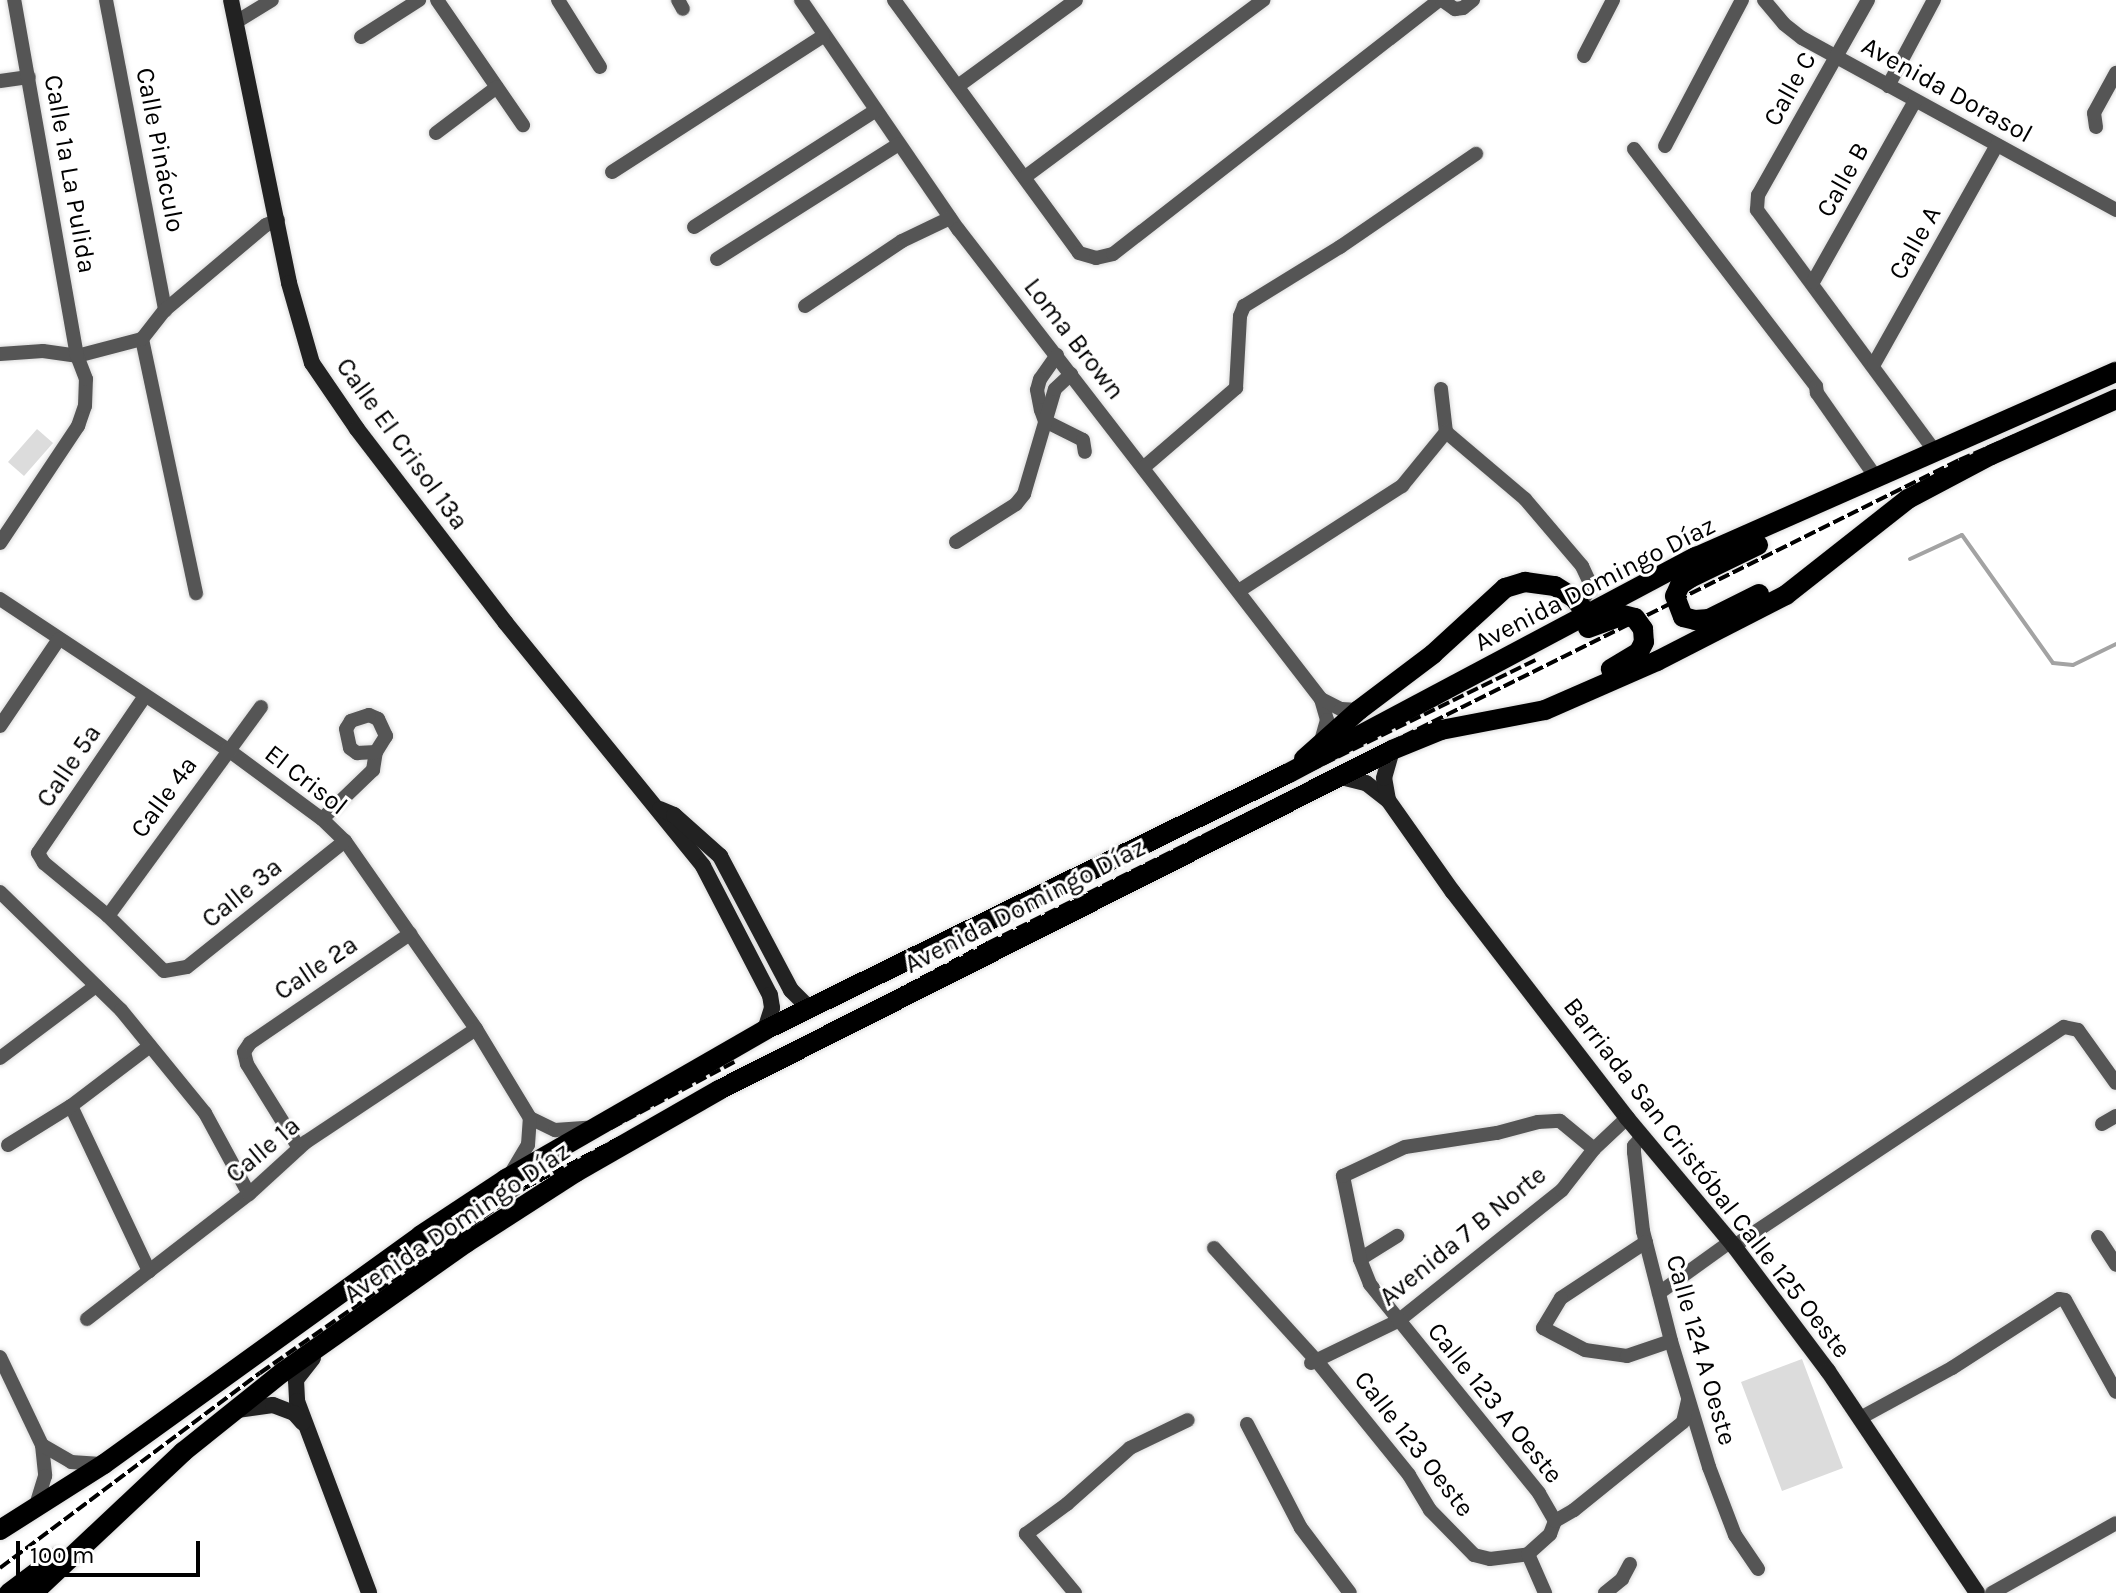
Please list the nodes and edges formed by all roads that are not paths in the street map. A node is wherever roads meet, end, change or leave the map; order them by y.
1 (14, 0) edge
2 (106, 0) edge
3 (231, 0) edge
4 (272, 0) edge
5 (419, 0) edge
6 (437, 0) edge
7 (558, 0) edge
8 (801, 0) edge
9 (894, 0) edge
10 (1076, 0) edge
11 (1263, 0) edge
12 (1441, 0) edge
13 (1473, 0) edge
14 (1613, 0) edge
15 (1742, 0) edge
16 (1764, 0) edge
17 (1868, 0) edge
18 (1934, 0) edge
19 (236, 22) junction
20 (823, 36) junction
21 (361, 37) dead end
22 (1584, 56) dead end
23 (1834, 57) junction
24 (600, 67) dead end
25 (2116, 73) edge
26 (29, 77) junction
27 (0, 81) edge
28 (958, 86) junction
29 (1888, 86) junction
30 (497, 87) junction
31 (1915, 101) junction
32 (876, 110) junction
33 (523, 125) dead end
34 (2096, 127) dead end
35 (436, 133) dead end
36 (899, 144) junction
37 (1997, 145) junction
38 (1665, 146) dead end
39 (1634, 149) dead end
40 (1476, 154) dead end
41 (612, 172) dead end
42 (1025, 177) junction
43 (2116, 210) edge
44 (950, 218) junction
45 (278, 220) junction
46 (694, 227) dead end
47 (717, 259) dead end
48 (1813, 282) junction
49 (805, 306) dead end
50 (165, 310) junction
51 (142, 339) junction
52 (0, 354) edge
53 (1057, 355) junction
54 (77, 356) junction
55 (1874, 364) junction
56 (2116, 372) edge
57 (1071, 374) junction
58 (1441, 389) dead end
59 (2116, 399) edge
60 (1045, 421) junction
61 (1446, 432) junction
62 (1935, 451) junction
63 (1085, 452) dead end
64 (1143, 468) junction
65 (1881, 477) junction
66 (1792, 517) junction
67 (956, 542) dead end
68 (0, 543) edge
69 (1842, 549) junction
70 (1240, 590) junction
71 (196, 593) dead end
72 (0, 599) edge
73 (1583, 609) junction
74 (59, 639) junction
75 (1448, 690) junction
76 (145, 696) junction
77 (1321, 699) junction
78 (261, 707) dead end
79 (1359, 710) junction
80 (1498, 719) junction
81 (0, 726) edge
82 (1321, 741) junction
83 (227, 749) junction
84 (1392, 750) junction
85 (376, 752) dead end
86 (1289, 773) junction
87 (1337, 776) junction
88 (1388, 800) junction
89 (655, 807) junction
90 (322, 819) junction
91 (345, 841) junction
92 (0, 892) edge
93 (108, 916) junction
94 (761, 932) junction
95 (410, 934) junction
96 (745, 941) junction
97 (96, 986) junction
98 (808, 1007) junction
99 (476, 1029) junction
100 (765, 1030) junction
101 (150, 1046) junction
102 (0, 1058) edge
103 (2116, 1083) edge
104 (71, 1106) junction
105 (2116, 1116) edge
106 (530, 1118) junction
107 (1627, 1118) junction
108 (2102, 1124) dead end
109 (595, 1126) junction
110 (1642, 1137) junction
111 (8, 1145) dead end
112 (299, 1148) junction
113 (1594, 1149) junction
114 (506, 1179) junction
115 (249, 1194) junction
116 (1397, 1236) dead end
117 (2098, 1237) dead end
118 (1646, 1242) junction
119 (1732, 1244) junction
120 (1214, 1248) dead end
121 (1360, 1259) junction
122 (2116, 1265) edge
123 (149, 1271) junction
124 (1659, 1293) junction
125 (87, 1319) dead end
126 (1398, 1321) junction
127 (1671, 1341) junction
128 (328, 1343) junction
129 (0, 1357) edge
130 (1312, 1362) junction
131 (2116, 1392) edge
132 (1689, 1398) junction
133 (233, 1411) junction
134 (1862, 1417) junction
135 (1188, 1420) dead end
136 (304, 1424) junction
137 (1247, 1424) dead end
138 (42, 1445) junction
139 (104, 1464) junction
140 (36, 1506) junction
141 (1555, 1521) junction
142 (2116, 1523) edge
143 (0, 1530) edge
144 (95, 1538) junction
145 (0, 1544) edge
146 (1528, 1554) junction
147 (1630, 1564) dead end
148 (1758, 1569) dead end
149 (9, 1593) edge
150 (33, 1593) edge
151 (369, 1593) edge
152 (1075, 1593) edge
153 (1350, 1593) edge
154 (1545, 1593) edge
155 (1605, 1593) edge
156 (1977, 1593) edge
157 (1992, 1593) edge

1 - 26 street, Calle 1a La Pulida
2 - 50 street, Calle Pináculo
3 - 19 street, Calle El Crisol 13a
4 - 19 street
5 - 21 street
6 - 30 street
7 - 24 street
8 - 20 street, Loma Brown
9 - 28 street
10 - 28 street
11 - 42 street
12 - 13 street
12 - 42 street
14 - 22 street
15 - 38 street
16 - 23 street, Avenida Dorasol
17 - 23 street, Calle C
18 - 29 street
19 - 45 street, Calle El Crisol 13a
20 - 32 street, Loma Brown
20 - 41 street
23 - 29 street, Avenida Dorasol
23 - 48 street, Calle C
25 - 34 street
26 - 27 street
26 - 54 street, Calle 1a La Pulida
28 - 42 street
29 - 31 street, Avenida Dorasol
30 - 33 street
30 - 35 street
31 - 37 street, Avenida Dorasol
31 - 48 street, Calle B
32 - 36 street, Loma Brown
32 - 46 street
36 - 44 street, Loma Brown
36 - 47 street
37 - 43 street, Avenida Dorasol
37 - 55 street, Calle A
39 - 65 street
40 - 64 street
44 - 49 street
44 - 53 street, Loma Brown
45 - 50 street
45 - 89 street, Calle El Crisol 13a
48 - 55 street
50 - 51 street
51 - 54 street
51 - 71 street
52 - 54 street
53 - 57 street, Loma Brown
53 - 60 street
54 - 68 street
55 - 62 street
56 - 62 main road, Avenida Domingo Díaz
57 - 60 street
57 - 64 street, Loma Brown
58 - 61 street
59 - 69 main road, Avenida Domingo Díaz
60 - 63 street
60 - 67 street
61 - 70 street
61 - 73 street
62 - 65 main road, Avenida Domingo Díaz
64 - 70 street, Loma Brown
65 - 66 main road, Avenida Domingo Díaz
66 - 69 main road
66 - 73 main road, Avenida Domingo Díaz
69 - 80 main road, Avenida Domingo Díaz
70 - 77 street, Loma Brown
72 - 74 street, El Crisol
73 - 75 main road, Avenida Domingo Díaz
73 - 79 main road
74 - 76 street, El Crisol
74 - 81 street
75 - 80 main road
75 - 86 main road, Avenida Domingo Díaz
76 - 83 street, El Crisol
76 - 93 street, Calle 5a
77 - 79 street
77 - 82 street
78 - 83 street, Calle 4a
79 - 82 main road
80 - 84 main road, Avenida Domingo Díaz
82 - 86 main road
83 - 90 street, El Crisol
83 - 93 street, Calle 4a
84 - 87 main road, Avenida Domingo Díaz
84 - 88 street
85 - 90 street
86 - 98 main road, Avenida Domingo Díaz
87 - 88 street, Barriada San Cristóbal Calle 125 Oeste
87 - 128 main road, Avenida Domingo Díaz
88 - 107 street, Barriada San Cristóbal Calle 125 Oeste
89 - 94 street, Calle El Crisol 13a
89 - 96 street, Calle El Crisol 13a
90 - 91 street, El Crisol
91 - 93 street, Calle 3a
91 - 95 street, El Crisol
92 - 97 street
94 - 96 street
94 - 98 street, Calle El Crisol 13a
95 - 99 street, El Crisol
95 - 112 street, Calle 2a
96 - 100 street, Calle El Crisol 13a
97 - 101 street
97 - 102 street
98 - 100 main road, Avenida Domingo Díaz
99 - 106 street, El Crisol
99 - 112 street, Calle 1a
100 - 109 main road, Avenida Domingo Díaz
101 - 104 street
101 - 115 street
103 - 119 street
104 - 111 street
104 - 123 street
105 - 108 street
106 - 109 street
106 - 114 street
107 - 110 street, Barriada San Cristóbal Calle 125 Oeste
107 - 113 street, Avenida 7 B Norte
109 - 114 main road, Avenida Domingo Díaz
110 - 118 street, Calle 124 A Oeste
110 - 119 street, Barriada San Cristóbal Calle 125 Oeste
112 - 115 street, Calle 1a
113 - 121 street, Calle 123 A Oeste
113 - 126 street, Avenida 7 B Norte
114 - 139 main road, Avenida Domingo Díaz
115 - 123 street, Calle 1a
116 - 121 street
117 - 122 street
118 - 124 street, Calle 124 A Oeste
118 - 127 street
119 - 124 street
119 - 134 street, Barriada San Cristóbal Calle 125 Oeste
120 - 130 street
121 - 126 street, Calle 123 A Oeste
123 - 125 street, Calle 1a
124 - 127 street, Calle 124 A Oeste
126 - 130 street, Avenida 7 B Norte
126 - 141 street, Calle 123 A Oeste
127 - 132 street, Calle 124 A Oeste
128 - 133 main road, Avenida Domingo Díaz
128 - 136 street
129 - 138 street
130 - 146 street, Calle 123 Oeste
131 - 134 street
132 - 141 street
132 - 148 street, Calle 124 A Oeste
133 - 136 street
133 - 144 main road, Avenida Domingo Díaz
134 - 156 street, Barriada San Cristóbal Calle 125 Oeste
135 - 152 street
136 - 151 street
137 - 153 street
138 - 139 street
138 - 140 street
139 - 140 main road, Avenida Domingo Díaz
140 - 143 main road, Avenida Domingo Díaz
140 - 145 main road
141 - 146 street, Calle 123 A Oeste
142 - 157 street
144 - 149 main road
144 - 150 main road, Avenida Domingo Díaz
146 - 154 street
147 - 155 street

